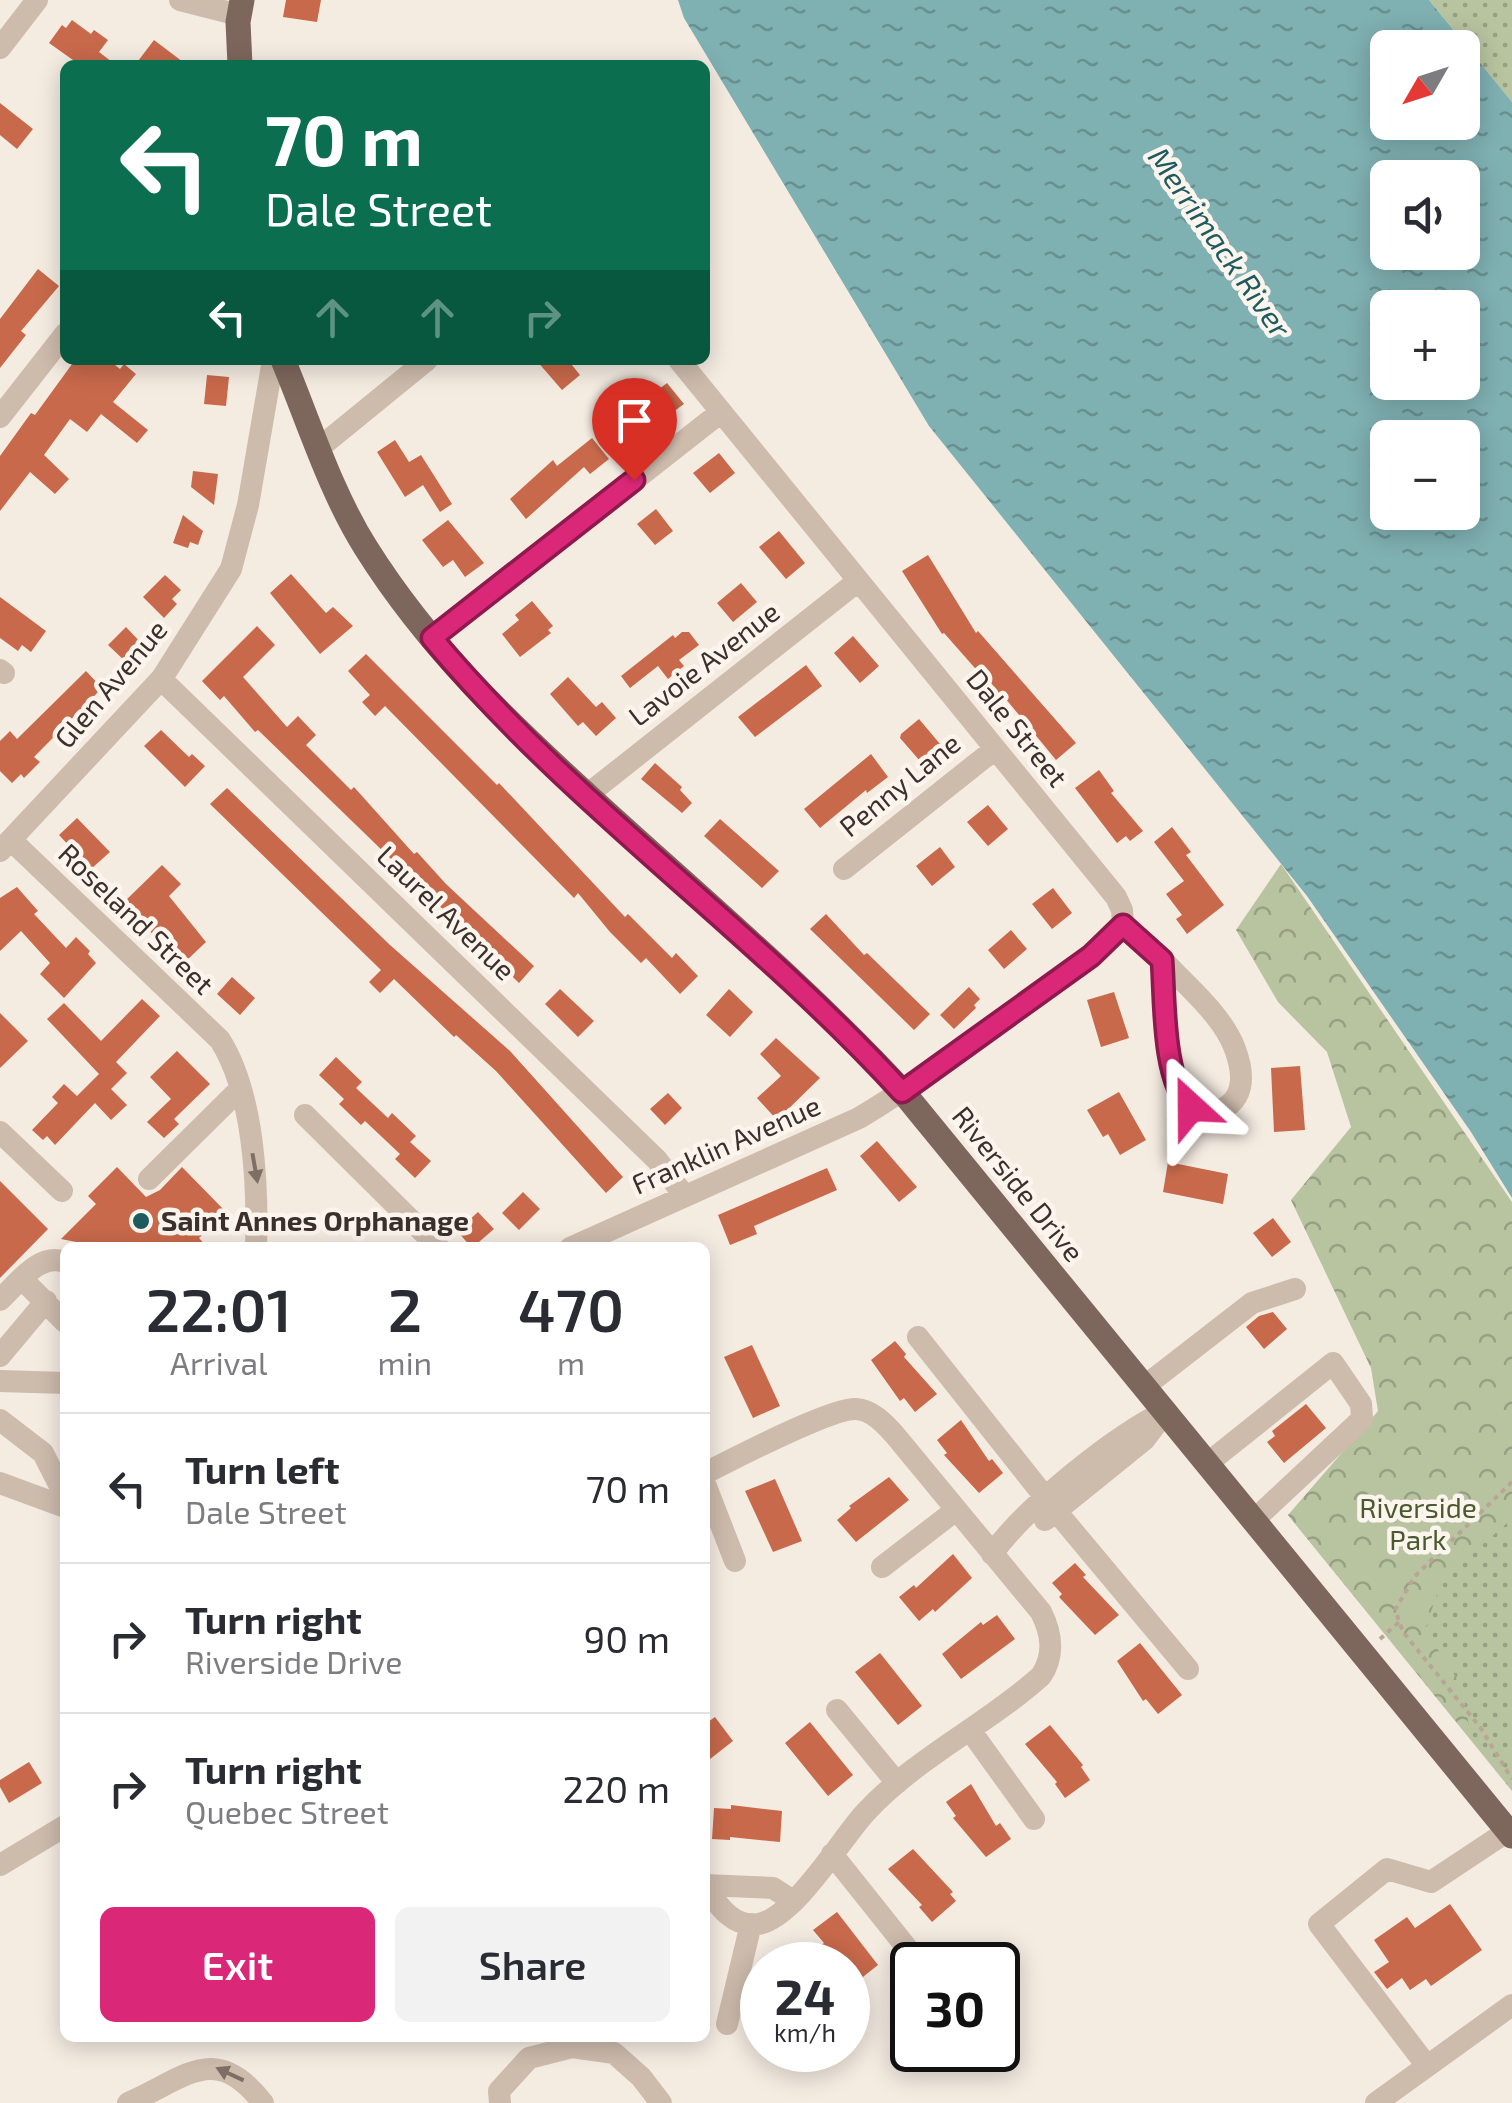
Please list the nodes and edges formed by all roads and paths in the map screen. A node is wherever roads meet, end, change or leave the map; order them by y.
1 (37, 0) edge
2 (180, 0) edge
3 (240, 8) edge
4 (0, 48) edge
5 (240, 60) edge
6 (60, 340) edge
7 (272, 365) edge
8 (285, 365) edge
9 (421, 365) edge
10 (682, 365) edge
11 (721, 412) junction
12 (0, 417) edge
13 (319, 448) junction
14 (858, 580) junction
15 (432, 638) junction
16 (161, 679) junction
17 (995, 748) junction
18 (587, 796) junction
19 (6, 846) edge
20 (844, 869) dead end
21 (1123, 925) junction
22 (1162, 960) junction
23 (240, 1089) junction
24 (902, 1092) junction
25 (306, 1115) dead end
26 (0, 1132) edge
27 (149, 1180) dead end
28 (62, 1191) dead end
29 (684, 1195) junction
30 (256, 1242) edge
31 (433, 1242) edge
32 (583, 1242) edge
33 (60, 1259) edge
34 (22, 1279) junction
35 (1296, 1289) dead end
36 (0, 1300) edge
37 (46, 1301) junction
38 (60, 1316) edge
39 (918, 1337) dead end
40 (0, 1356) edge
41 (0, 1382) edge
42 (60, 1383) edge
43 (1144, 1386) junction
44 (1166, 1411) junction
45 (0, 1420) edge
46 (54, 1453) edge
47 (1208, 1463) junction
48 (710, 1470) edge
49 (0, 1482) edge
50 (1512, 1482) edge
51 (710, 1497) edge
52 (60, 1505) edge
53 (1051, 1505) junction
54 (956, 1510) junction
55 (1254, 1520) junction
56 (992, 1554) junction
57 (734, 1561) dead end
58 (882, 1567) dead end
59 (1399, 1622) junction
60 (1377, 1641) dead end
61 (1188, 1669) dead end
62 (837, 1710) dead end
63 (970, 1730) junction
64 (1512, 1778) edge
65 (897, 1783) junction
66 (1034, 1819) dead end
67 (60, 1829) edge
68 (1510, 1833) edge
69 (832, 1854) junction
70 (0, 1865) edge
71 (710, 1886) edge
72 (710, 1892) edge
73 (793, 1900) junction
74 (751, 1924) junction
75 (902, 1942) edge
76 (1512, 2005) edge
77 (727, 2024) dead end
78 (1428, 2066) junction
79 (188, 2075) junction
80 (128, 2103) edge
81 (180, 2103) edge
82 (264, 2103) edge
83 (500, 2103) edge
84 (661, 2103) edge
85 (1376, 2103) edge

1 - 4 street
2 - 3 street
3 - 5 main road
6 - 12 street
7 - 16 street, Glen Avenue
8 - 13 main road, Riverside Drive
9 - 13 street
10 - 11 street, Dale Street
11 - 14 street, Dale Street
11 - 15 street
13 - 15 main road, Riverside Drive
14 - 17 street, Dale Street
14 - 18 street, Lavoie Avenue
15 - 18 main road, Riverside Drive
16 - 19 street, Glen Avenue
16 - 29 street, Laurel Avenue
17 - 20 street, Penny Lane
17 - 21 street, Dale Street
18 - 24 main road, Riverside Drive
19 - 23 street, Roseland Street
21 - 22 street
21 - 24 street
22 - 22 street
23 - 27 street
23 -> 30 street
24 - 29 street, Franklin Avenue
24 - 43 main road, Riverside Drive
25 - 31 street
26 - 28 street
29 - 32 street, Franklin Avenue
33 - 34 street
34 - 36 street
34 - 37 street
35 - 43 street
37 - 38 street
37 - 40 street
39 - 53 street
41 - 42 street
43 - 44 main road, Riverside Drive
44 - 47 main road, Riverside Drive
44 - 53 street
45 - 46 street
47 - 55 main road, Riverside Drive
47 - 55 street
48 - 54 street
49 - 52 street
50 - 59 path
51 - 57 street
53 - 56 street
53 - 61 street
54 - 56 street
54 - 58 street
55 - 68 main road, Riverside Drive
56 - 63 street
59 - 60 path
59 - 64 path
62 - 65 street
63 - 65 street
63 - 66 street
65 - 69 street
67 - 70 street
68 - 78 street
69 - 73 street
69 - 75 street
71 - 73 street
72 - 74 street
73 - 74 street
74 - 77 street
76 - 78 street
78 - 85 street
79 - 80 street
79 - 81 street
82 -> 79 street
83 - 84 street

